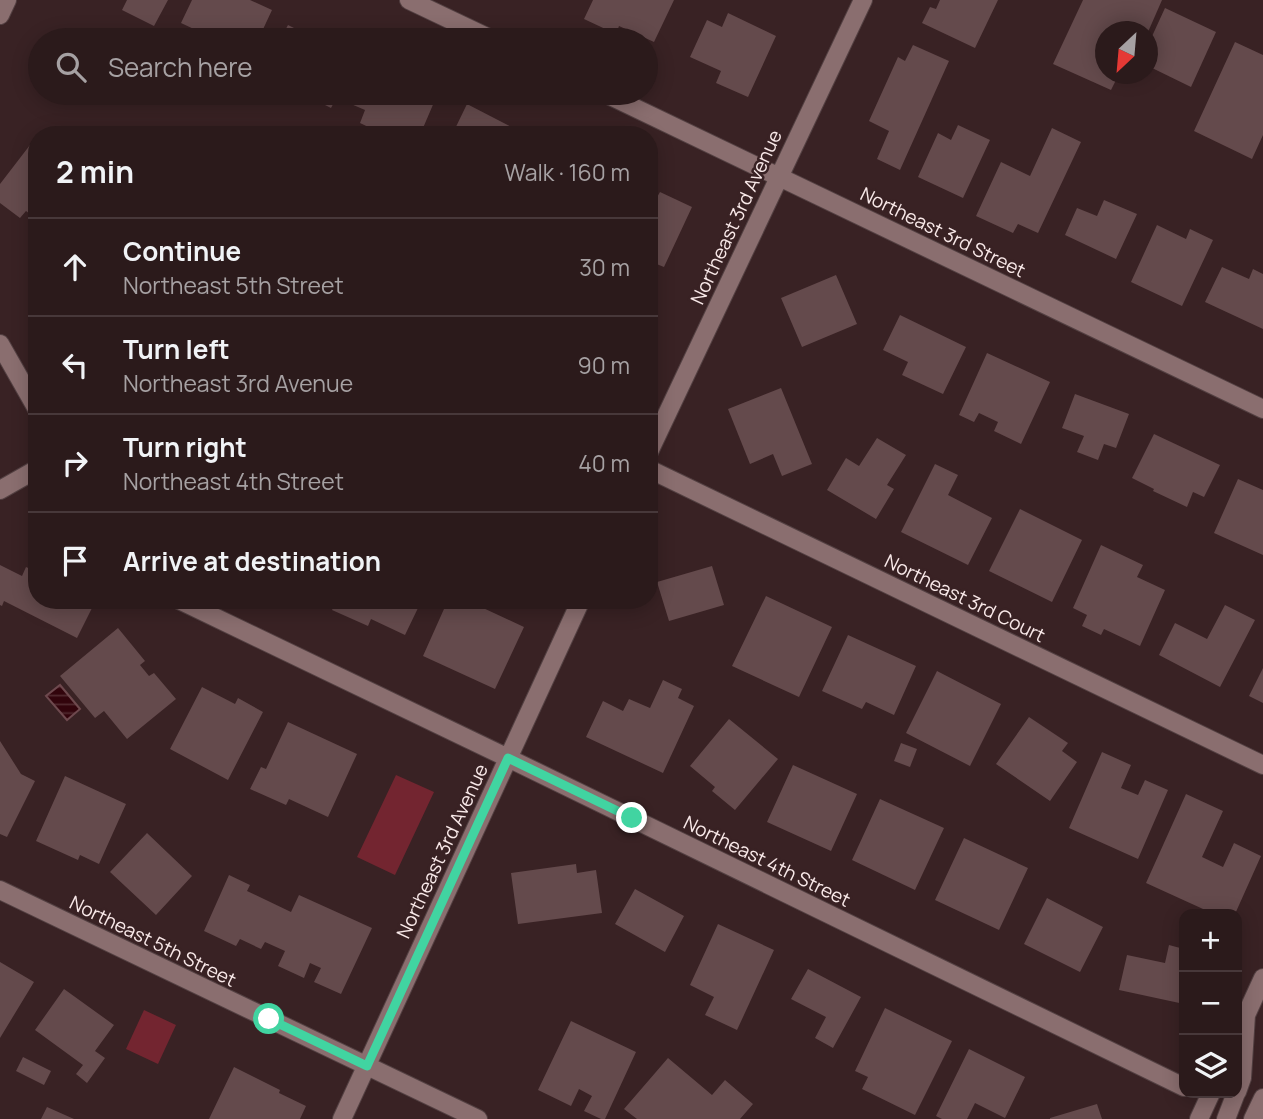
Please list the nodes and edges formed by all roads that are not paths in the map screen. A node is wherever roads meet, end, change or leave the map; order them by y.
1 (7, 0) edge
2 (409, 0) edge
3 (863, 0) edge
4 (0, 15) edge
5 (468, 28) edge
6 (629, 105) edge
7 (779, 176) junction
8 (0, 344) edge
9 (28, 393) edge
10 (1263, 409) edge
11 (658, 433) edge
12 (28, 474) edge
13 (658, 474) edge
14 (0, 490) edge
15 (198, 609) edge
16 (577, 609) edge
17 (508, 758) junction
18 (1263, 765) edge
19 (0, 890) edge
20 (1263, 978) edge
21 (1246, 1015) junction
22 (1237, 1035) edge
23 (367, 1066) junction
24 (1242, 1078) edge
25 (1179, 1085) edge
26 (1205, 1098) edge
27 (1235, 1098) edge
28 (1263, 1098) edge
29 (342, 1119) edge
30 (478, 1119) edge
31 (1199, 1119) edge
32 (1226, 1119) edge
33 (1254, 1119) edge

1 - 4 street
2 - 5 street
3 - 7 street, Northeast 3rd Avenue
6 - 7 street, Northeast 3rd Street
7 - 10 street, Northeast 3rd Street
7 - 11 street, Northeast 3rd Avenue
8 - 9 street
12 - 14 street
13 - 18 street, Northeast 3rd Court
15 - 17 street, Northeast 4th Street
16 - 17 street, Northeast 3rd Avenue
17 - 23 street, Northeast 3rd Avenue
17 - 25 street, Northeast 4th Street
19 - 23 street, Northeast 5th Street
20 - 21 street
21 - 22 street
21 - 24 street
23 - 29 street, Northeast 3rd Avenue
23 - 30 street, Northeast 5th Street
26 - 31 street
27 - 32 street
28 - 33 street

